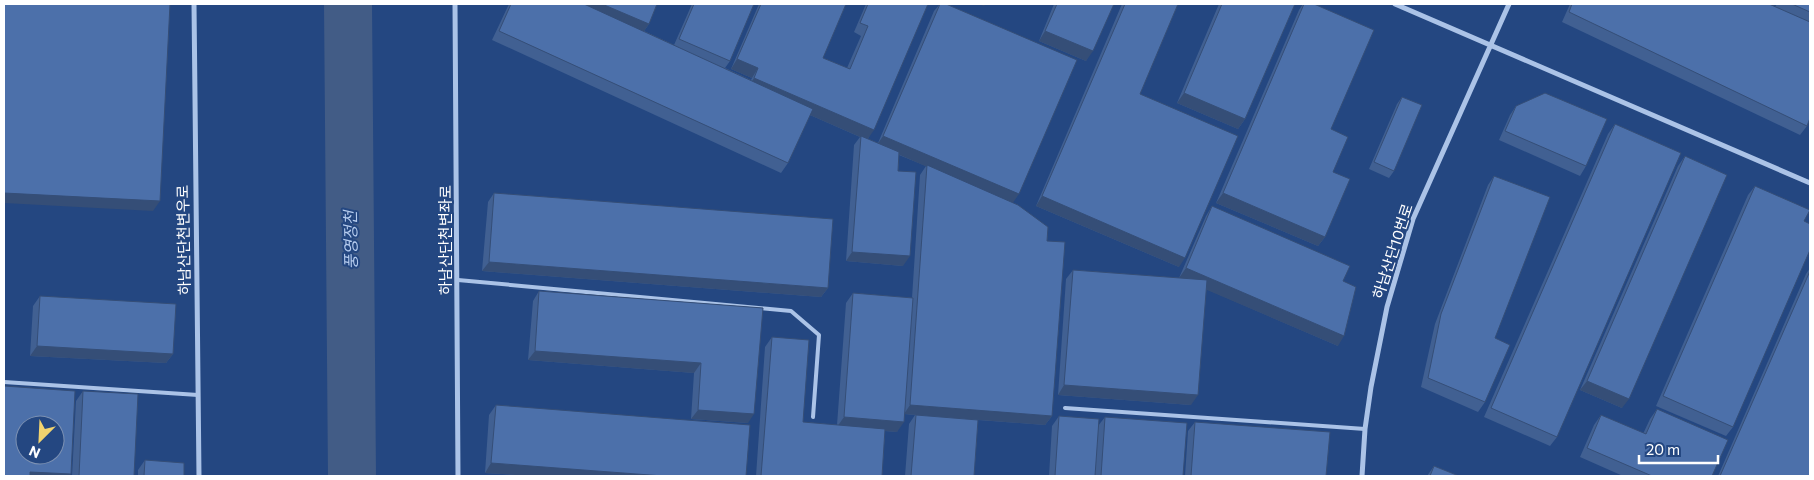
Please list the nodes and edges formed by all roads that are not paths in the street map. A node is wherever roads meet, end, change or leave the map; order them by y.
1 (194, 4) edge
2 (455, 4) edge
3 (1395, 4) edge
4 (1509, 4) edge
5 (1491, 46) junction
6 (1810, 183) edge
7 (458, 280) junction
8 (4, 382) edge
9 (198, 394) junction
10 (1065, 408) dead end
11 (813, 417) dead end
12 (1365, 429) junction
13 (199, 476) edge
14 (458, 476) edge
15 (1362, 476) edge

1 - 9 street, 하남산단천변우로
2 - 7 street, 하남산단천변좌로
3 - 5 street
4 - 5 street, 하남산단10번로
5 - 6 street
5 - 12 street, 하남산단10번로
7 - 11 lane
7 - 14 street, 하남산단천변좌로
8 - 9 lane
9 - 13 street, 하남산단천변우로
10 - 12 lane
12 - 15 street, 하남산단10번로

